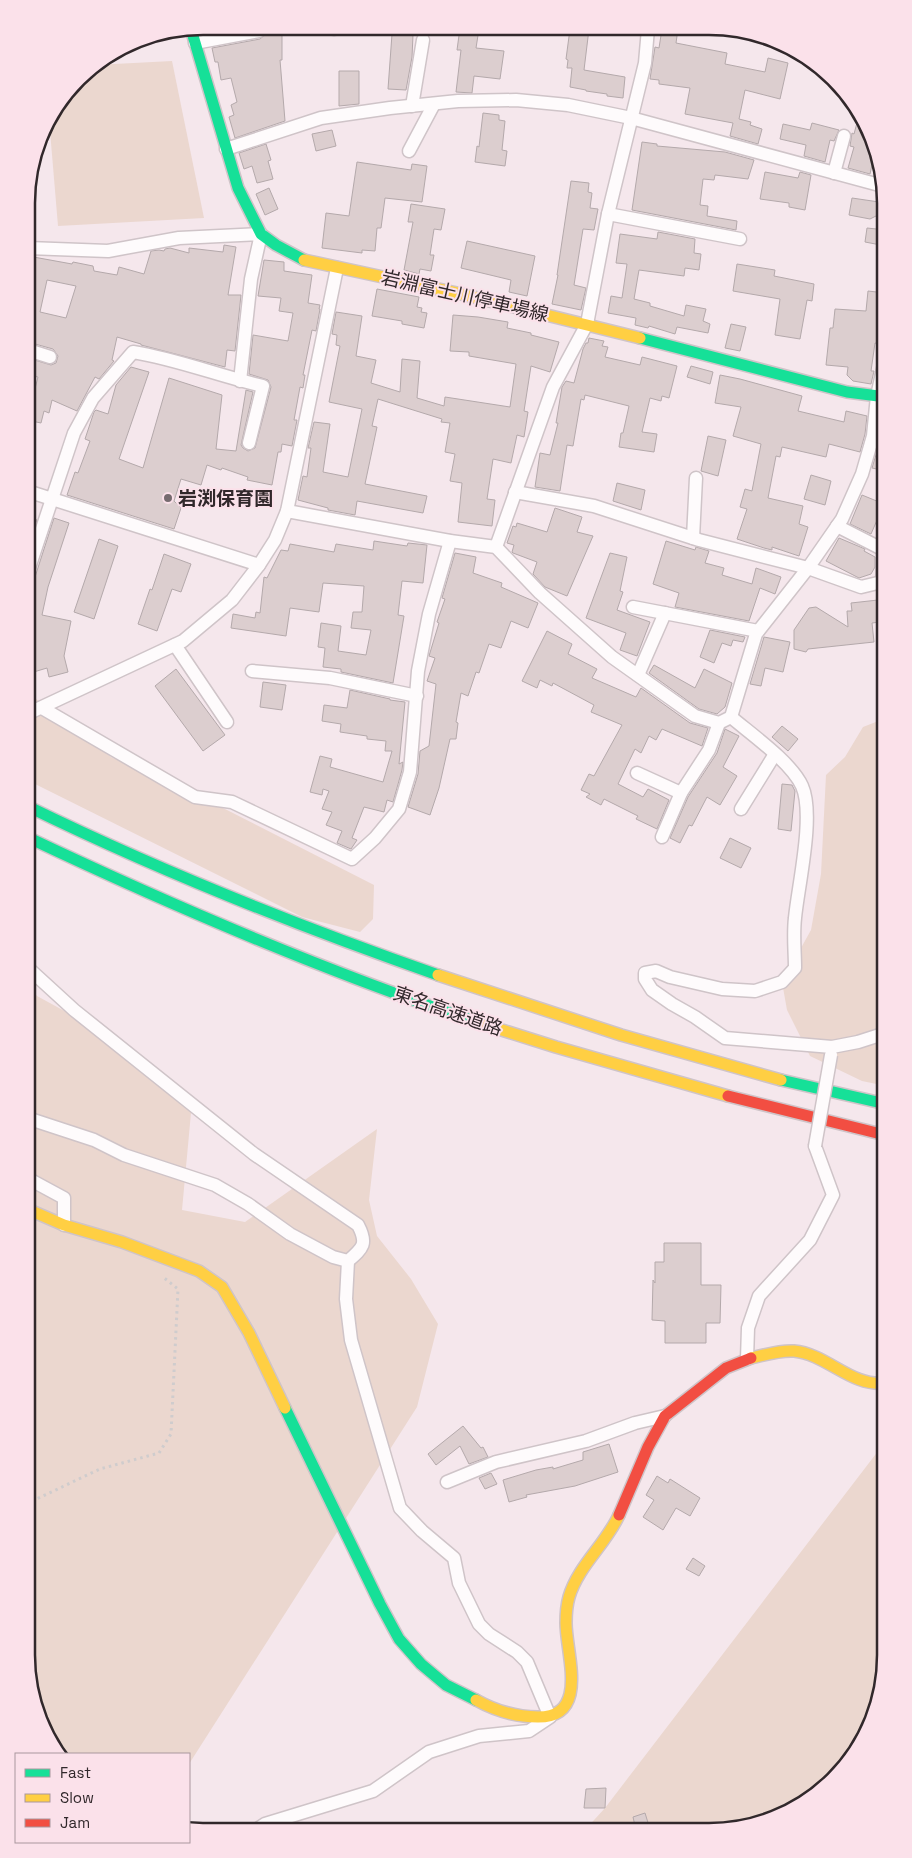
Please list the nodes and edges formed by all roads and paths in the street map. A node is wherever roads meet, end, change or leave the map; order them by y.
1 (193, 35) edge
2 (238, 35) edge
3 (647, 35) edge
4 (423, 40) dead end
5 (195, 43) junction
6 (434, 104) junction
7 (412, 106) junction
8 (631, 118) junction
9 (844, 136) dead end
10 (226, 149) junction
11 (409, 151) dead end
12 (834, 173) junction
13 (876, 184) edge
14 (608, 214) junction
15 (261, 234) junction
16 (740, 239) dead end
17 (35, 248) edge
18 (337, 268) junction
19 (587, 324) junction
20 (35, 352) edge
21 (50, 357) dead end
22 (240, 381) junction
23 (877, 396) edge
24 (877, 419) edge
25 (249, 443) dead end
26 (696, 478) dead end
27 (515, 492) junction
28 (35, 493) edge
29 (53, 498) junction
30 (287, 511) junction
31 (837, 526) junction
32 (693, 538) junction
33 (450, 541) junction
34 (877, 546) edge
35 (496, 547) junction
36 (35, 551) edge
37 (259, 565) junction
38 (808, 568) junction
39 (877, 584) edge
40 (633, 607) dead end
41 (665, 613) junction
42 (758, 631) junction
43 (175, 645) junction
44 (252, 671) dead end
45 (638, 675) junction
46 (416, 696) junction
47 (42, 708) junction
48 (35, 711) edge
49 (725, 720) junction
50 (227, 722) dead end
51 (775, 754) junction
52 (637, 773) dead end
53 (681, 792) junction
54 (35, 810) edge
55 (741, 810) dead end
56 (662, 837) dead end
57 (35, 841) edge
58 (35, 974) edge
59 (877, 1036) edge
60 (832, 1051) junction
61 (877, 1102) edge
62 (35, 1121) edge
63 (877, 1133) edge
64 (35, 1182) edge
65 (35, 1212) edge
66 (64, 1225) junction
67 (348, 1261) junction
68 (157, 1272) dead end
69 (747, 1359) junction
70 (877, 1384) edge
71 (665, 1416) junction
72 (447, 1482) dead end
73 (35, 1500) edge
74 (550, 1717) junction
75 (276, 1823) edge

1 - 5 main road, 岩淵富士川停車場線
2 - 5 street
3 - 8 street
4 - 7 street
5 - 10 main road, 岩淵富士川停車場線
6 - 7 street
6 - 8 street
6 - 11 street
7 - 10 street
8 - 12 street
8 - 14 street
9 - 12 street
10 - 15 main road, 岩淵富士川停車場線
12 - 13 street
14 - 16 street
14 - 19 street
15 - 17 street
15 - 18 main road, 岩淵富士川停車場線
15 - 22 street
18 - 19 main road, 岩淵富士川停車場線
18 - 30 street
19 - 23 main road, 岩淵富士川停車場線
19 - 27 street
20 - 21 street
22 - 25 street
22 - 29 street
24 - 31 street
26 - 32 street
27 - 32 street
27 - 35 street
28 - 29 street
29 - 36 street
29 - 37 street
30 - 33 street
30 - 37 street
31 - 34 street
31 - 38 street
32 - 38 street
33 - 35 street
33 - 46 street
35 - 45 street
37 - 43 street
38 - 39 street
38 - 42 street
40 - 41 street
41 - 42 street
41 - 45 street
42 - 49 street
43 - 47 street
43 - 50 street
44 - 46 street
45 - 49 street
46 - 47 street
47 - 48 street
49 - 51 street
49 - 53 street
51 - 55 street
51 - 60 street
52 - 53 street
53 - 56 street
54 - 61 main road, 東名高速道路
57 - 63 main road, 東名高速道路
58 - 67 street
59 - 60 street
60 - 69 street, bridge
62 - 67 street
64 - 66 street
65 - 66 main road
66 - 74 main road
67 - 74 street
68 - 73 path
69 - 70 main road
69 - 71 main road
71 - 72 street
71 - 74 main road
74 - 75 street

